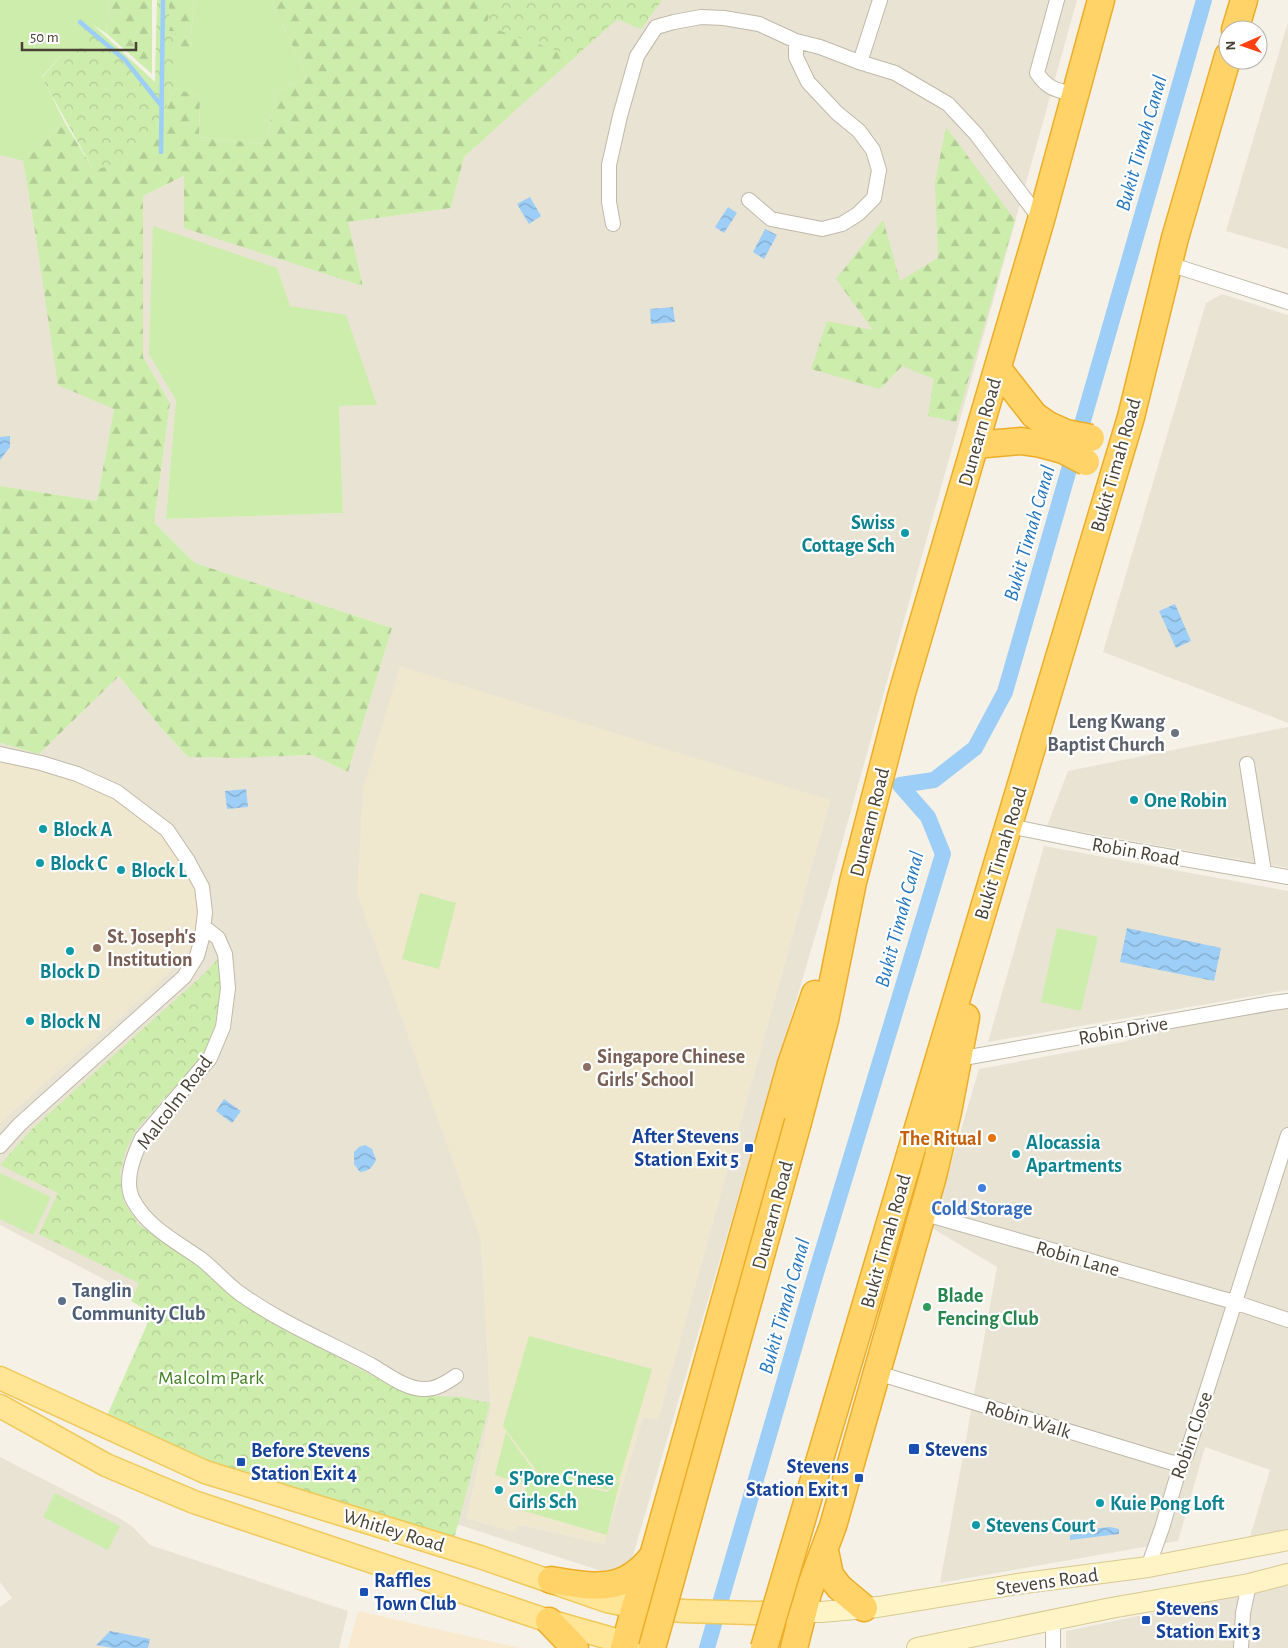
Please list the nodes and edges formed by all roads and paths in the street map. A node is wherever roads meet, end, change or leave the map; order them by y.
1 (880, 0) edge
2 (1057, 0) edge
3 (1101, 0) edge
4 (1244, 0) edge
5 (1239, 20) edge
6 (796, 41) junction
7 (862, 56) dead end
8 (1224, 70) edge
9 (1076, 95) junction
10 (749, 200) dead end
11 (1042, 220) junction
12 (614, 224) dead end
13 (1169, 264) junction
14 (1288, 302) edge
15 (998, 369) junction
16 (1131, 416) junction
17 (1044, 435) junction
18 (975, 445) junction
19 (1088, 450) junction
20 (1101, 512) junction
21 (0, 754) edge
22 (1247, 764) dead end
23 (1008, 826) junction
24 (1264, 872) junction
25 (1288, 877) edge
26 (853, 882) junction
27 (204, 927) junction
28 (967, 962) junction
29 (1288, 1002) edge
30 (958, 1059) junction
31 (1288, 1135) edge
32 (0, 1146) edge
33 (1284, 1157) edge
34 (922, 1213) junction
35 (1234, 1302) junction
36 (1288, 1320) edge
37 (877, 1370) junction
38 (456, 1376) dead end
39 (0, 1378) edge
40 (0, 1406) edge
41 (1179, 1462) junction
42 (1288, 1540) edge
43 (825, 1551) junction
44 (653, 1556) junction
45 (1148, 1567) junction
46 (1288, 1574) edge
47 (551, 1580) junction
48 (1249, 1584) junction
49 (635, 1606) junction
50 (864, 1608) junction
51 (805, 1612) junction
52 (1053, 1620) junction
53 (549, 1621) junction
54 (631, 1646) edge
55 (575, 1648) edge
56 (652, 1648) edge
57 (764, 1648) edge
58 (794, 1648) edge
59 (917, 1648) edge
60 (1053, 1648) edge
61 (1241, 1648) edge

1 - 7 street
2 - 9 street
3 - 9 highway, Dunearn Road
4 - 5 highway
6 - 10 street
6 - 11 street
6 - 12 street
8 - 13 highway, Bukit Timah Road
9 - 11 highway, Dunearn Road
11 - 15 highway, Dunearn Road
13 - 14 street
13 - 16 highway, Bukit Timah Road
15 - 17 highway
15 - 18 highway, Dunearn Road
16 - 19 highway
16 - 20 highway, Bukit Timah Road
17 - 18 highway
17 - 19 highway, bridge
18 - 26 highway, Dunearn Road
19 - 20 highway
20 - 23 highway, Bukit Timah Road
21 - 27 street
22 - 24 street
23 - 24 street, Robin Road
23 - 28 highway, Bukit Timah Road
24 - 25 street, Robin Road
26 - 44 highway
26 - 56 highway, Dunearn Road, bridge
27 - 32 street
27 - 38 street, Malcolm Road
28 - 30 highway
28 - 57 highway, Bukit Timah Road, bridge
29 - 30 street, Robin Drive
30 - 34 highway
31 - 33 street, Robin Close
33 - 35 street, Robin Close
34 - 35 street, Robin Lane
34 - 37 highway
35 - 36 street
35 - 41 street, Robin Close
37 - 41 street, Robin Walk
37 - 43 highway
39 - 47 main road, Whitley Road
40 - 53 main road, Whitley Road
41 - 45 street, Robin Close
42 - 45 main road, Stevens Road
43 - 50 highway
43 - 51 highway
44 - 47 highway
44 - 49 highway
45 - 50 main road, Stevens Road
46 - 48 main road, Stevens Road
47 - 49 main road, Whitley Road
48 - 52 main road, Stevens Road
48 - 61 street
49 - 51 main road, Whitley Road
49 - 54 highway
50 - 51 main road, Stevens Road
51 - 58 highway
52 - 59 main road, Stevens Road
52 - 60 street, Stevens Road
53 - 54 main road, Whitley Road
53 - 55 highway

